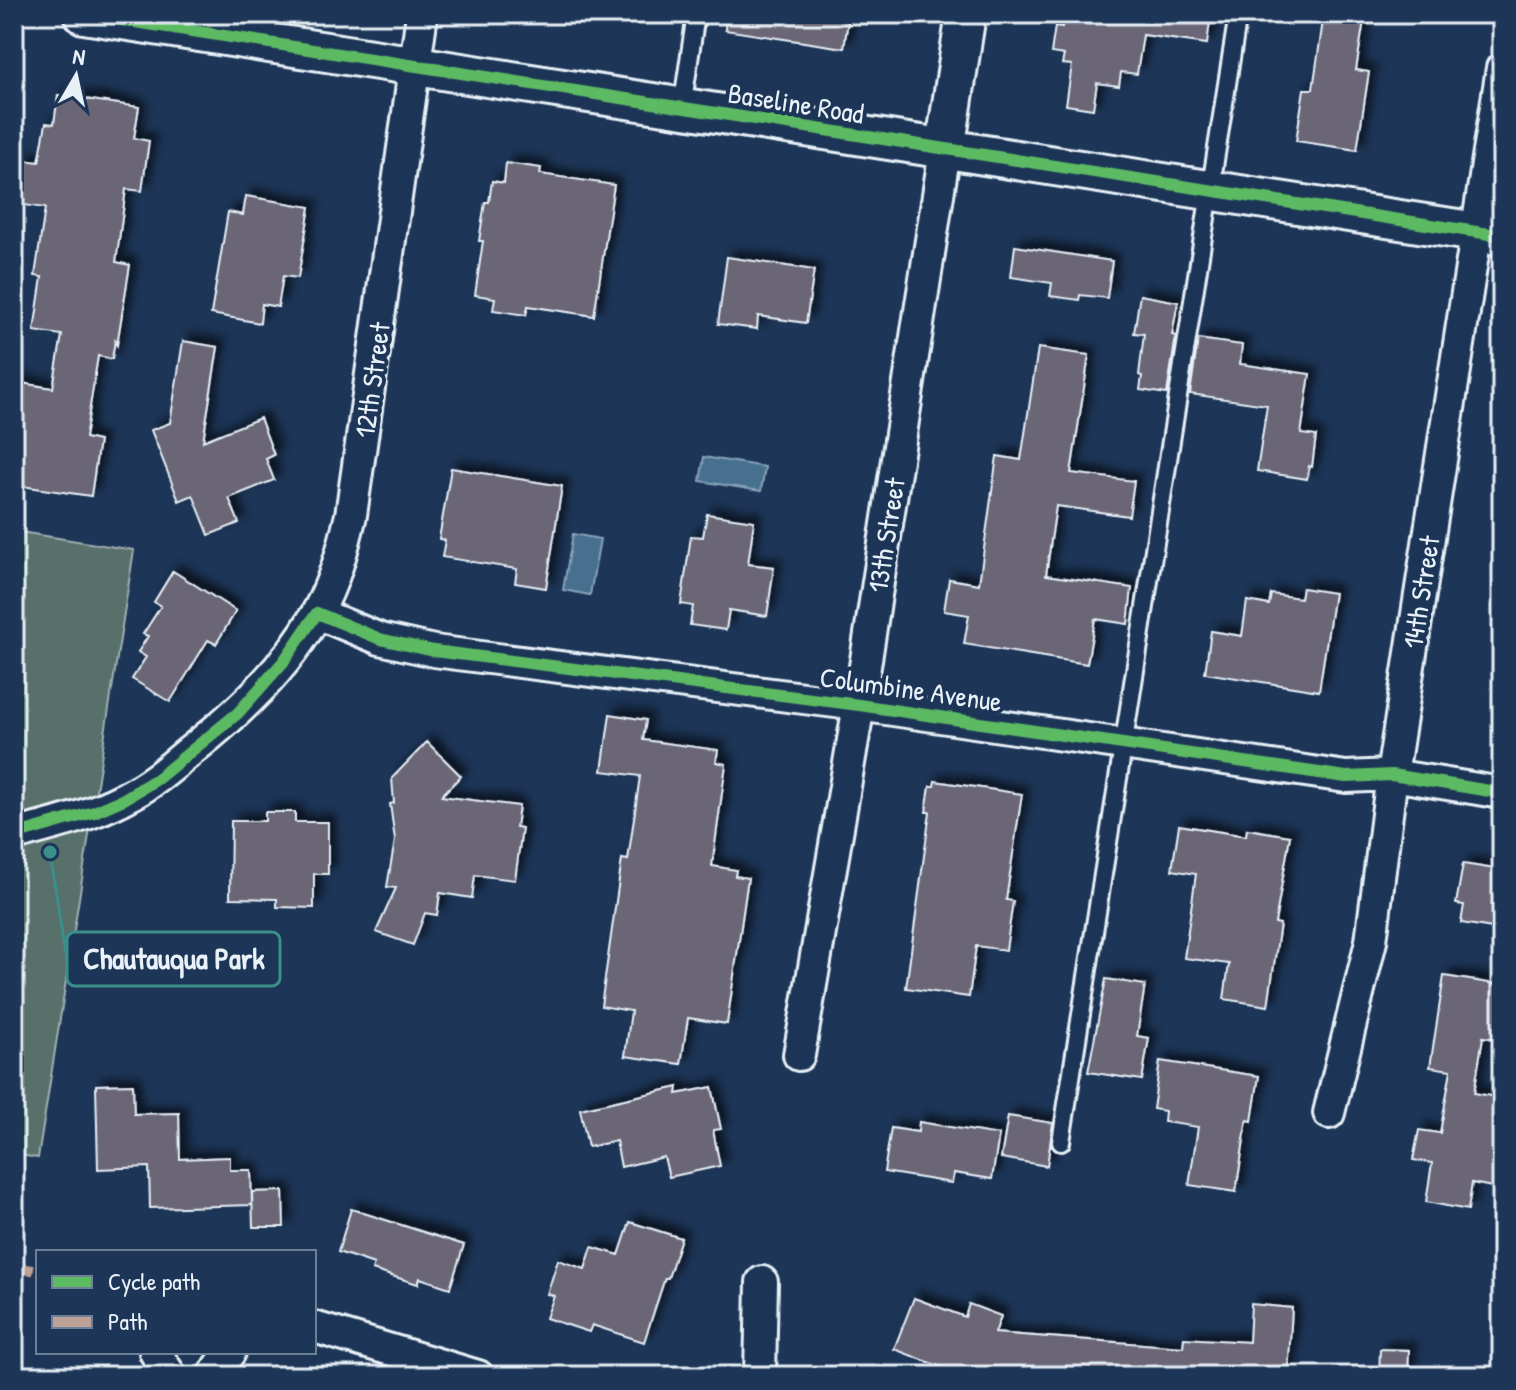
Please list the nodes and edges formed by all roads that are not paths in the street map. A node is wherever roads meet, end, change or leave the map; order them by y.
1 (84, 14) edge
2 (422, 14) edge
3 (696, 14) edge
4 (966, 14) edge
5 (1238, 14) edge
6 (146, 19) edge
7 (415, 66) junction
8 (1502, 68) edge
9 (682, 109) junction
10 (945, 150) junction
11 (1210, 191) junction
12 (1490, 234) edge
13 (317, 613) junction
14 (859, 705) junction
15 (1122, 744) junction
16 (1392, 775) junction
17 (1502, 793) edge
18 (14, 835) edge
19 (799, 1055) dead end
20 (1329, 1113) dead end
21 (1061, 1142) dead end
22 (762, 1282) dead end
23 (316, 1328) edge
24 (156, 1354) edge
25 (229, 1354) edge
26 (171, 1376) edge
27 (213, 1376) edge
28 (478, 1376) edge
29 (760, 1376) edge

1 - 6 street, Baseline Road
2 - 7 street, 12th Street
3 - 9 lane
4 - 10 street, 13th Street
5 - 11 lane
6 - 7 street, Baseline Road
7 - 9 street, Baseline Road
7 - 13 street, 12th Street
8 - 12 street, 14th Street
9 - 10 street, Baseline Road
10 - 11 street, Baseline Road
10 - 14 street, 13th Street
11 - 12 street, Baseline Road
11 - 15 lane
12 - 16 street, 14th Street
13 - 14 street, Columbine Avenue
13 - 18 street, 12th Street
14 - 15 street, Columbine Avenue
14 - 19 street, 13th Street
15 - 16 street, Columbine Avenue
15 - 21 lane
16 - 17 street, Columbine Avenue
16 - 20 street, 14th Street
22 - 29 street
23 - 28 street
24 - 26 street
25 - 27 street

